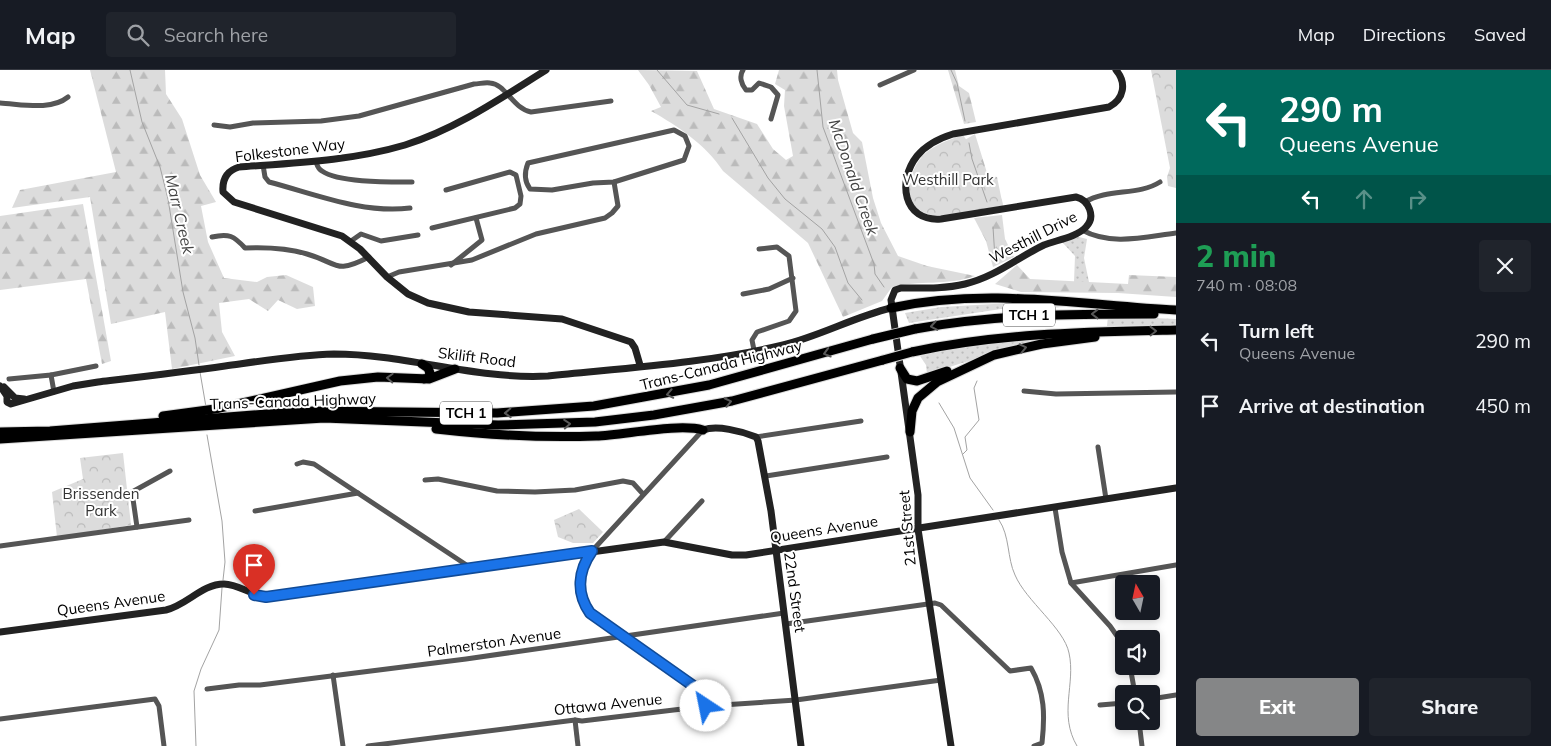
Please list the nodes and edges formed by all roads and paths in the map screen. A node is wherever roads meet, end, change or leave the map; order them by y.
1 (546, 70) edge
2 (744, 70) edge
3 (914, 70) edge
4 (1116, 70) edge
5 (880, 85) dead end
6 (508, 96) junction
7 (68, 97) dead end
8 (611, 101) dead end
9 (0, 103) edge
10 (772, 119) dead end
11 (214, 125) dead end
12 (316, 162) junction
13 (263, 165) junction
14 (412, 182) dead end
15 (614, 182) junction
16 (1160, 182) dead end
17 (446, 190) dead end
18 (1085, 202) junction
19 (410, 208) dead end
20 (476, 218) junction
21 (432, 228) dead end
22 (1082, 230) junction
23 (1176, 233) edge
24 (418, 235) dead end
25 (212, 237) dead end
26 (351, 241) junction
27 (758, 249) dead end
28 (369, 257) junction
29 (451, 265) junction
30 (387, 277) junction
31 (793, 278) junction
32 (744, 294) dead end
33 (891, 308) junction
34 (1176, 310) edge
35 (1176, 314) edge
36 (1176, 330) edge
37 (1131, 331) junction
38 (754, 350) junction
39 (994, 355) junction
40 (422, 364) junction
41 (640, 365) junction
42 (96, 366) dead end
43 (900, 368) junction
44 (455, 369) junction
45 (51, 375) junction
46 (9, 379) dead end
47 (423, 379) junction
48 (0, 386) edge
49 (1024, 391) dead end
50 (54, 392) junction
51 (1176, 393) edge
52 (9, 399) edge
53 (361, 418) junction
54 (861, 421) dead end
55 (703, 430) junction
56 (50, 431) junction
57 (0, 432) edge
58 (910, 432) junction
59 (756, 437) junction
60 (0, 439) edge
61 (1098, 447) dead end
62 (887, 457) dead end
63 (297, 464) dead end
64 (170, 471) dead end
65 (766, 476) junction
66 (425, 480) dead end
67 (1176, 488) edge
68 (358, 493) junction
69 (643, 494) junction
70 (1106, 499) junction
71 (702, 501) dead end
72 (1056, 508) junction
73 (255, 511) dead end
74 (189, 520) dead end
75 (137, 527) junction
76 (918, 529) junction
77 (664, 542) junction
78 (0, 546) edge
79 (776, 550) junction
80 (592, 551) junction
81 (1176, 565) edge
82 (471, 568) junction
83 (1071, 583) junction
84 (930, 604) junction
85 (784, 613) junction
86 (786, 624) junction
87 (0, 632) edge
88 (1115, 633) edge
89 (621, 636) junction
90 (333, 675) junction
91 (941, 680) junction
92 (207, 689) dead end
93 (1176, 695) edge
94 (1160, 698) edge
95 (796, 700) junction
96 (1115, 704) edge
97 (706, 706) junction
98 (1100, 706) dead end
99 (0, 719) edge
100 (575, 720) junction
101 (1140, 730) edge
102 (164, 746) edge
103 (343, 746) edge
104 (368, 746) edge
105 (578, 746) edge
106 (801, 746) edge
107 (951, 746) edge
108 (1034, 746) edge
109 (1142, 746) edge

1 - 6 street, Folkestone Way
2 - 10 street
3 - 5 street
4 - 18 street, Westhill Drive
6 - 8 street
6 - 11 street
6 - 12 street, Folkestone Way
7 - 9 street
12 - 13 street, Folkestone Way
12 - 14 street
13 - 19 street
13 - 26 street, Folkestone Way
15 - 15 street
15 - 29 street
16 - 18 street
17 - 20 street
18 - 22 street, Westhill Drive
20 - 21 street
20 - 29 street
22 - 23 street
22 - 33 street, Westhill Drive
24 - 26 street
25 - 28 street
26 - 28 street, Folkestone Way
27 - 31 street
28 - 30 street, Folkestone Way
29 - 30 street
30 - 41 street, Folkestone Way
31 - 32 street
31 - 38 street
33 - 34 highway
33 - 38 street, Skilift Road
33 - 43 street, 21st Street
35 -> 56 highway, Trans-Canada Highway / TCH 1, bridge
37 -> 36 highway, Trans-Canada Highway / TCH 1
39 -> 37 highway
53 -> 37 highway, Trans-Canada Highway / TCH 1, bridge
38 - 41 street, Skilift Road
39 - 43 highway
39 - 58 highway
40 - 44 street, Skilift Road
40 - 47 highway
40 - 50 street, Skilift Road
41 - 44 street, Skilift Road
42 - 45 street
43 - 58 street, 21st Street
44 - 47 highway
45 - 46 street
45 - 50 street
47 -> 56 highway
48 - 52 street
49 - 51 street
50 - 52 street, Skilift Road
53 - 55 highway
53 - 60 highway, Trans-Canada Highway / TCH 1
54 - 59 street
55 - 59 street
55 - 69 street
56 - 57 highway, Trans-Canada Highway / TCH 1
58 - 76 street, 21st Street
59 - 65 street, 22nd Street
61 - 70 street
62 - 65 street
63 - 68 street
64 - 75 street
65 - 79 street, 22nd Street
66 - 69 street
67 - 70 street, Queens Avenue
68 - 73 street
68 - 82 street
69 - 80 street
70 - 72 street, Queens Avenue
71 - 77 street
72 - 76 street, Queens Avenue
72 - 83 street
74 - 75 street
75 - 78 street
76 - 79 street, Queens Avenue
76 - 84 street, 21st Street
77 - 79 street, Queens Avenue
77 - 80 street, Queens Avenue
79 - 85 street, 22nd Street
80 - 82 street, Queens Avenue
80 - 89 street
81 - 83 street
82 - 87 street, Queens Avenue
83 - 88 street
84 - 86 street
84 - 91 street, 21st Street
84 - 108 street
85 - 86 street, 22nd Street
85 - 89 street, Palmerston Avenue
86 - 95 street, 22nd Street
89 - 90 street, Palmerston Avenue
89 - 97 street
90 - 92 street, Palmerston Avenue
90 - 103 street
91 - 95 street, Ottawa Avenue
91 - 107 street, 21st Street
93 - 94 street
95 - 97 street, Ottawa Avenue
95 - 106 street, 22nd Street
96 - 98 street
97 - 100 street, Ottawa Avenue
99 - 102 street
100 - 104 street, Ottawa Avenue
100 - 105 street
101 - 109 street

